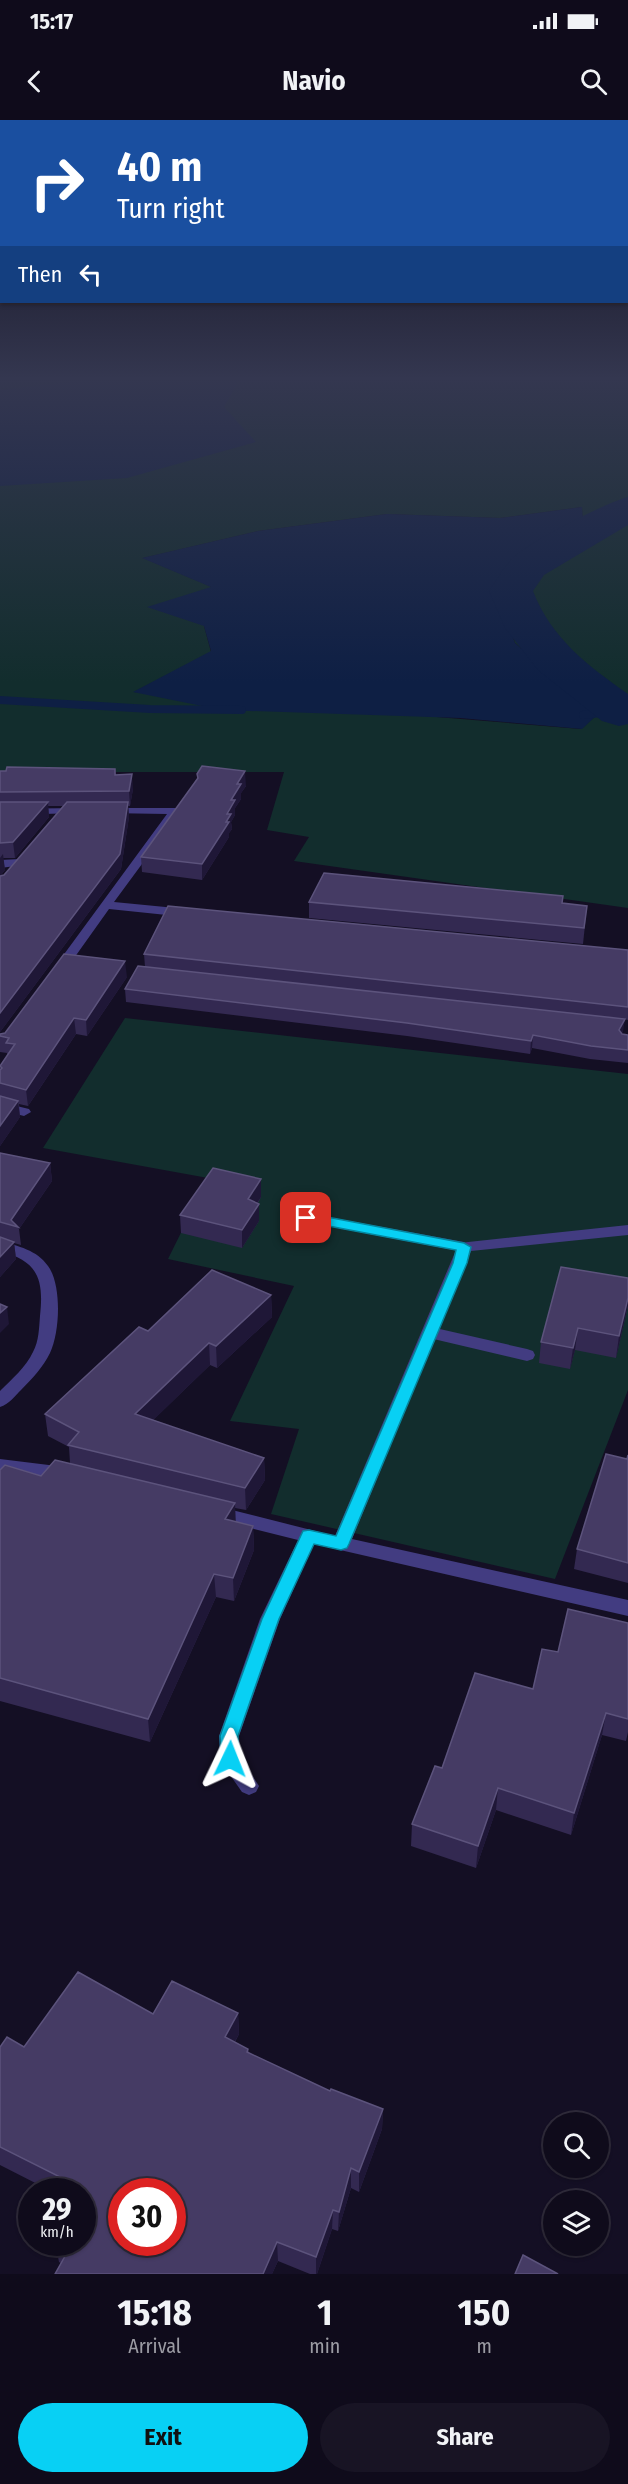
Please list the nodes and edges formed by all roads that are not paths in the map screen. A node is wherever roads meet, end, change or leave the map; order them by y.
1 (186, 797) edge
2 (175, 811) junction
3 (0, 812) edge
4 (0, 864) edge
5 (6, 879) edge
6 (104, 905) junction
7 (200, 914) edge
8 (49, 982) edge
9 (0, 1106) edge
10 (24, 1112) dead end
11 (306, 1218) dead end
12 (628, 1230) edge
13 (0, 1245) edge
14 (464, 1247) junction
15 (431, 1333) junction
16 (527, 1355) dead end
17 (0, 1401) edge
18 (0, 1465) edge
19 (77, 1478) edge
20 (193, 1507) edge
21 (309, 1536) junction
22 (341, 1544) junction
23 (628, 1608) edge
24 (249, 1786) dead end

1 - 2 street
2 - 3 street
2 - 6 street
4 - 5 street
6 - 7 street
6 - 8 street
9 - 10 street
11 - 14 street
12 - 14 street
13 - 17 street
14 - 15 street
15 - 16 street
15 - 22 street
18 - 19 street
20 - 21 street
21 - 22 street
21 - 24 street
22 - 23 street

